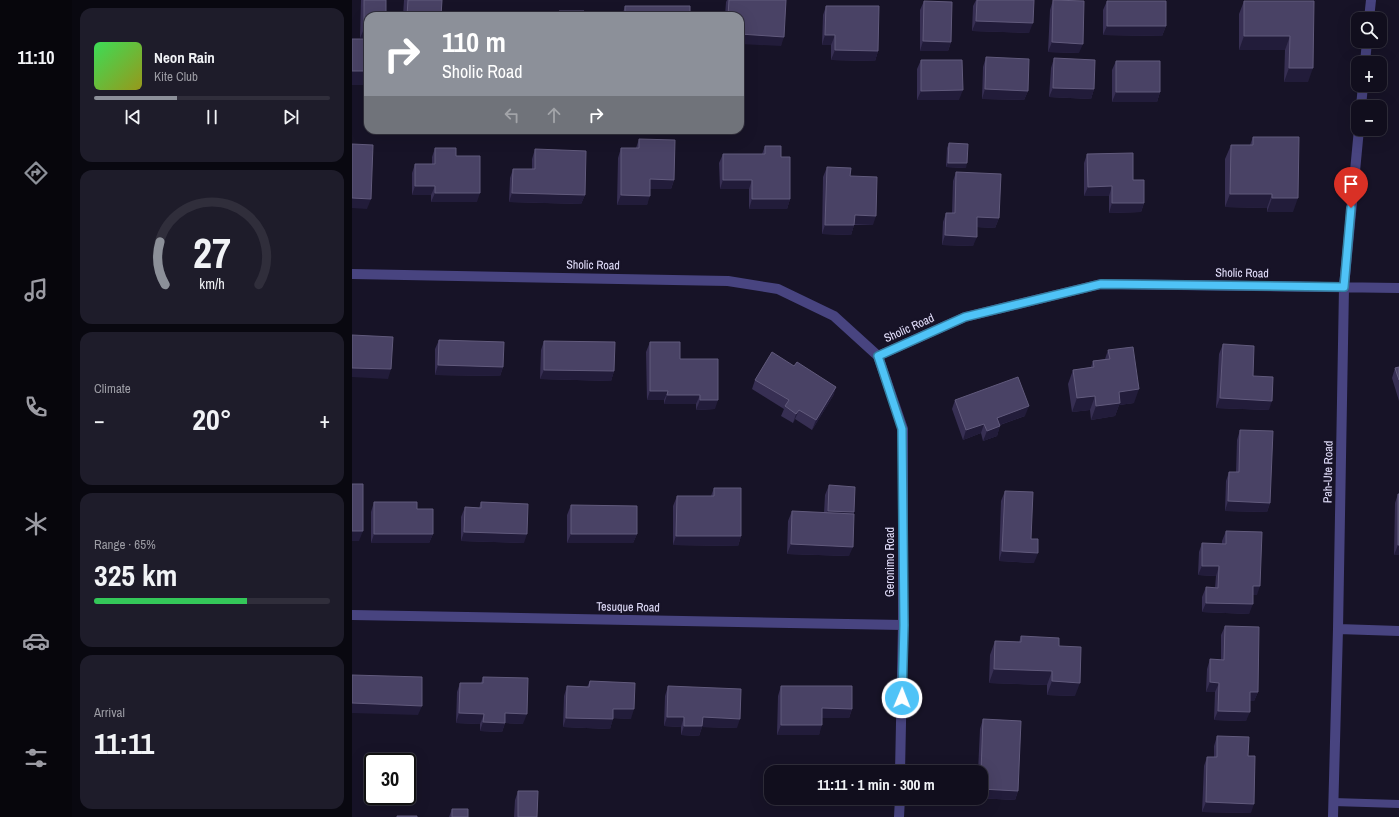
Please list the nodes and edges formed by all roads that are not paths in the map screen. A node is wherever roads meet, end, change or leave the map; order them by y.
1 (1371, 0) edge
2 (1370, 12) edge
3 (1358, 136) edge
4 (352, 274) edge
5 (1344, 287) junction
6 (1399, 288) edge
7 (878, 356) junction
8 (352, 615) edge
9 (904, 625) junction
10 (1338, 629) junction
11 (1399, 631) edge
12 (900, 765) edge
13 (1333, 802) junction
14 (1399, 804) edge
15 (900, 805) edge
16 (899, 817) edge
17 (1332, 817) edge

1 - 2 street
3 - 5 street, Pah-Ute Road
4 - 7 street, Sholic Road
5 - 6 street, Sholic Road
5 - 7 street, Sholic Road
5 - 10 street, Pah-Ute Road
7 - 9 street, Geronimo Road
8 - 9 street, Tesuque Road
9 - 12 street, Geronimo Road
10 - 11 street
10 - 13 street, Pah-Ute Road
13 - 14 lane
13 - 17 street, Pah-Ute Road
15 - 16 street

